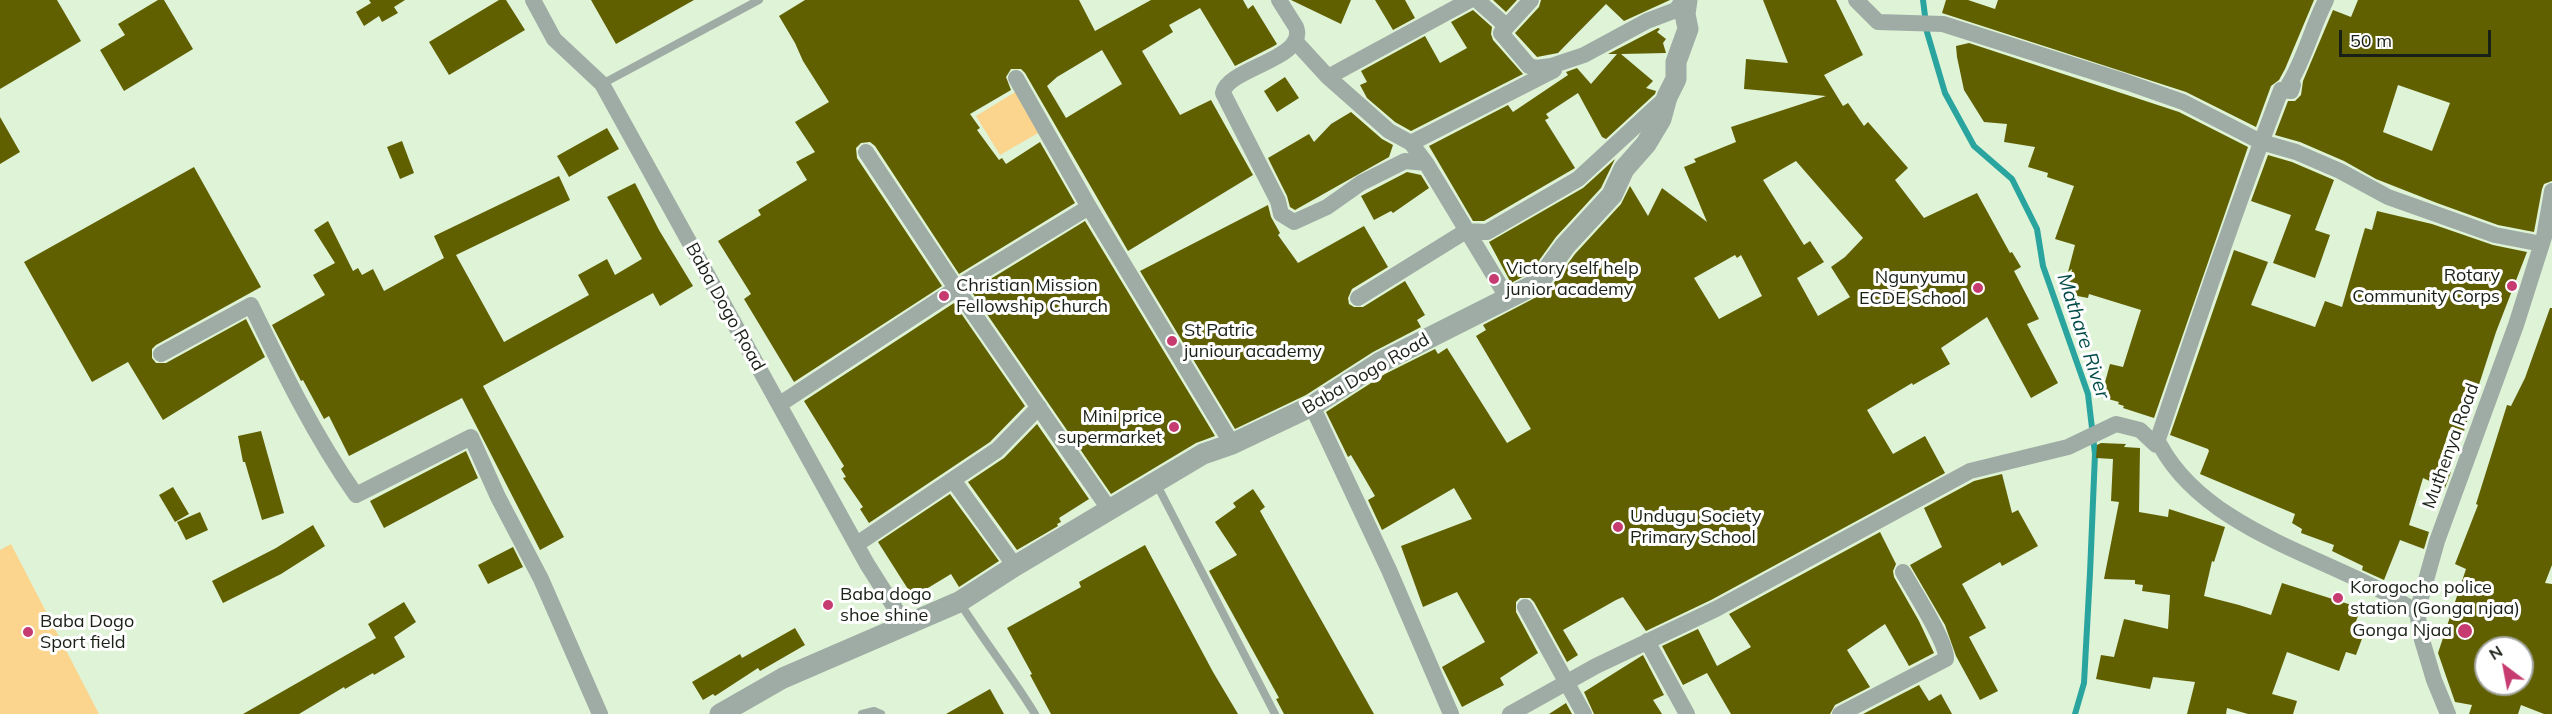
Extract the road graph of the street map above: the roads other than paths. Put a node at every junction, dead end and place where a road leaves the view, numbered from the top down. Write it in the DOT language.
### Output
graph roads {
  1 [pos="533,0"];
  2 [pos="759,0"];
  3 [pos="1279,0"];
  4 [pos="1470,0"];
  5 [pos="1478,0"];
  6 [pos="1531,0"];
  7 [pos="1683,0"];
  8 [pos="1687,0"];
  9 [pos="1856,0"];
  10 [pos="2326,0"];
  11 [pos="1501,33"];
  12 [pos="1295,41"];
  13 [pos="1584,55"];
  14 [pos="1328,77"];
  15 [pos="1016,78"];
  16 [pos="602,84"];
  17 [pos="1667,97"];
  18 [pos="2261,142"];
  19 [pos="1411,143"];
  20 [pos="866,152"];
  21 [pos="1426,163"];
  22 [pos="2552,191"];
  23 [pos="1089,207"];
  24 [pos="1466,231"];
  25 [pos="2546,242"];
  26 [pos="956,288"];
  27 [pos="1507,297"];
  28 [pos="1358,298"];
  29 [pos="161,354"];
  30 [pos="780,404"];
  31 [pos="1312,406"];
  32 [pos="1039,407"];
  33 [pos="1232,444"];
  34 [pos="2156,445"];
  35 [pos="952,480"];
  36 [pos="1156,483"];
  37 [pos="1109,509"];
  38 [pos="857,544"];
  39 [pos="1014,566"];
  40 [pos="1903,572"];
  41 [pos="959,602"];
  42 [pos="1525,607"];
  43 [pos="2417,612"];
  44 [pos="905,624"];
  45 [pos="1647,641"];
  46 [pos="1566,682"];
  47 [pos="600,714"];
  48 [pos="720,714"];
  49 [pos="862,714"];
  50 [pos="881,714"];
  51 [pos="1035,714"];
  52 [pos="1275,714"];
  53 [pos="1451,714"];
  54 [pos="1510,714"];
  55 [pos="1584,714"];
  56 [pos="1687,714"];
  57 [pos="1840,714"];
  58 [pos="2448,714"];
  1 -- 16 [label="street, Baba Dogo Road"];
  2 -- 16 [label="lane"];
  3 -- 12 [label="street"];
  4 -- 14 [label="street"];
  5 -- 11 [label="street"];
  6 -- 11 [label="street"];
  7 -- 13 [label="street"];
  8 -- 17 [label="street, Baba Dogo Road"];
  9 -- 18 [label="street"];
  10 -- 18 [label="street"];
  11 -- 13 [label="street"];
  12 -- 14 [label="street"];
  12 -- 21 [label="street"];
  13 -- 19 [label="street"];
  14 -- 19 [label="street"];
  15 -- 23 [label="street"];
  16 -- 30 [label="street, Baba Dogo Road"];
  17 -- 24 [label="street"];
  17 -- 27 [label="street, Baba Dogo Road"];
  18 -- 25 [label="street"];
  18 -- 34 [label="street"];
  19 -- 21 [label="street"];
  20 -- 26 [label="street"];
  21 -- 24 [label="street"];
  22 -- 25 [label="street, Muthenya Road"];
  23 -- 26 [label="street"];
  23 -- 33 [label="street"];
  24 -- 27 [label="street"];
  24 -- 28 [label="street"];
  25 -- 43 [label="street, Muthenya Road"];
  26 -- 30 [label="street"];
  26 -- 32 [label="street"];
  27 -- 31 [label="street, Baba Dogo Road"];
  29 -- 47 [label="street"];
  30 -- 38 [label="street, Baba Dogo Road"];
  31 -- 33 [label="street, Baba Dogo Road"];
  31 -- 53 [label="street"];
  32 -- 35 [label="street"];
  32 -- 37 [label="street"];
  33 -- 36 [label="street, Baba Dogo Road"];
  34 -- 43 [label="street"];
  34 -- 45 [label="street"];
  35 -- 38 [label="street"];
  35 -- 39 [label="street"];
  36 -- 37 [label="street, Baba Dogo Road"];
  36 -- 52 [label="lane"];
  37 -- 39 [label="street, Baba Dogo Road"];
  38 -- 44 [label="street, Baba Dogo Road"];
  39 -- 41 [label="street, Baba Dogo Road"];
  40 -- 57 [label="street"];
  41 -- 44 [label="street, Baba Dogo Road"];
  41 -- 51 [label="lane"];
  42 -- 46 [label="street"];
  43 -- 58 [label="street, Muthenya Road"];
  44 -- 48 [label="street, Baba Dogo Road"];
  45 -- 46 [label="street"];
  45 -- 56 [label="street"];
  46 -- 54 [label="street"];
  46 -- 55 [label="street"];
  49 -- 50 [label="lane"];
}
